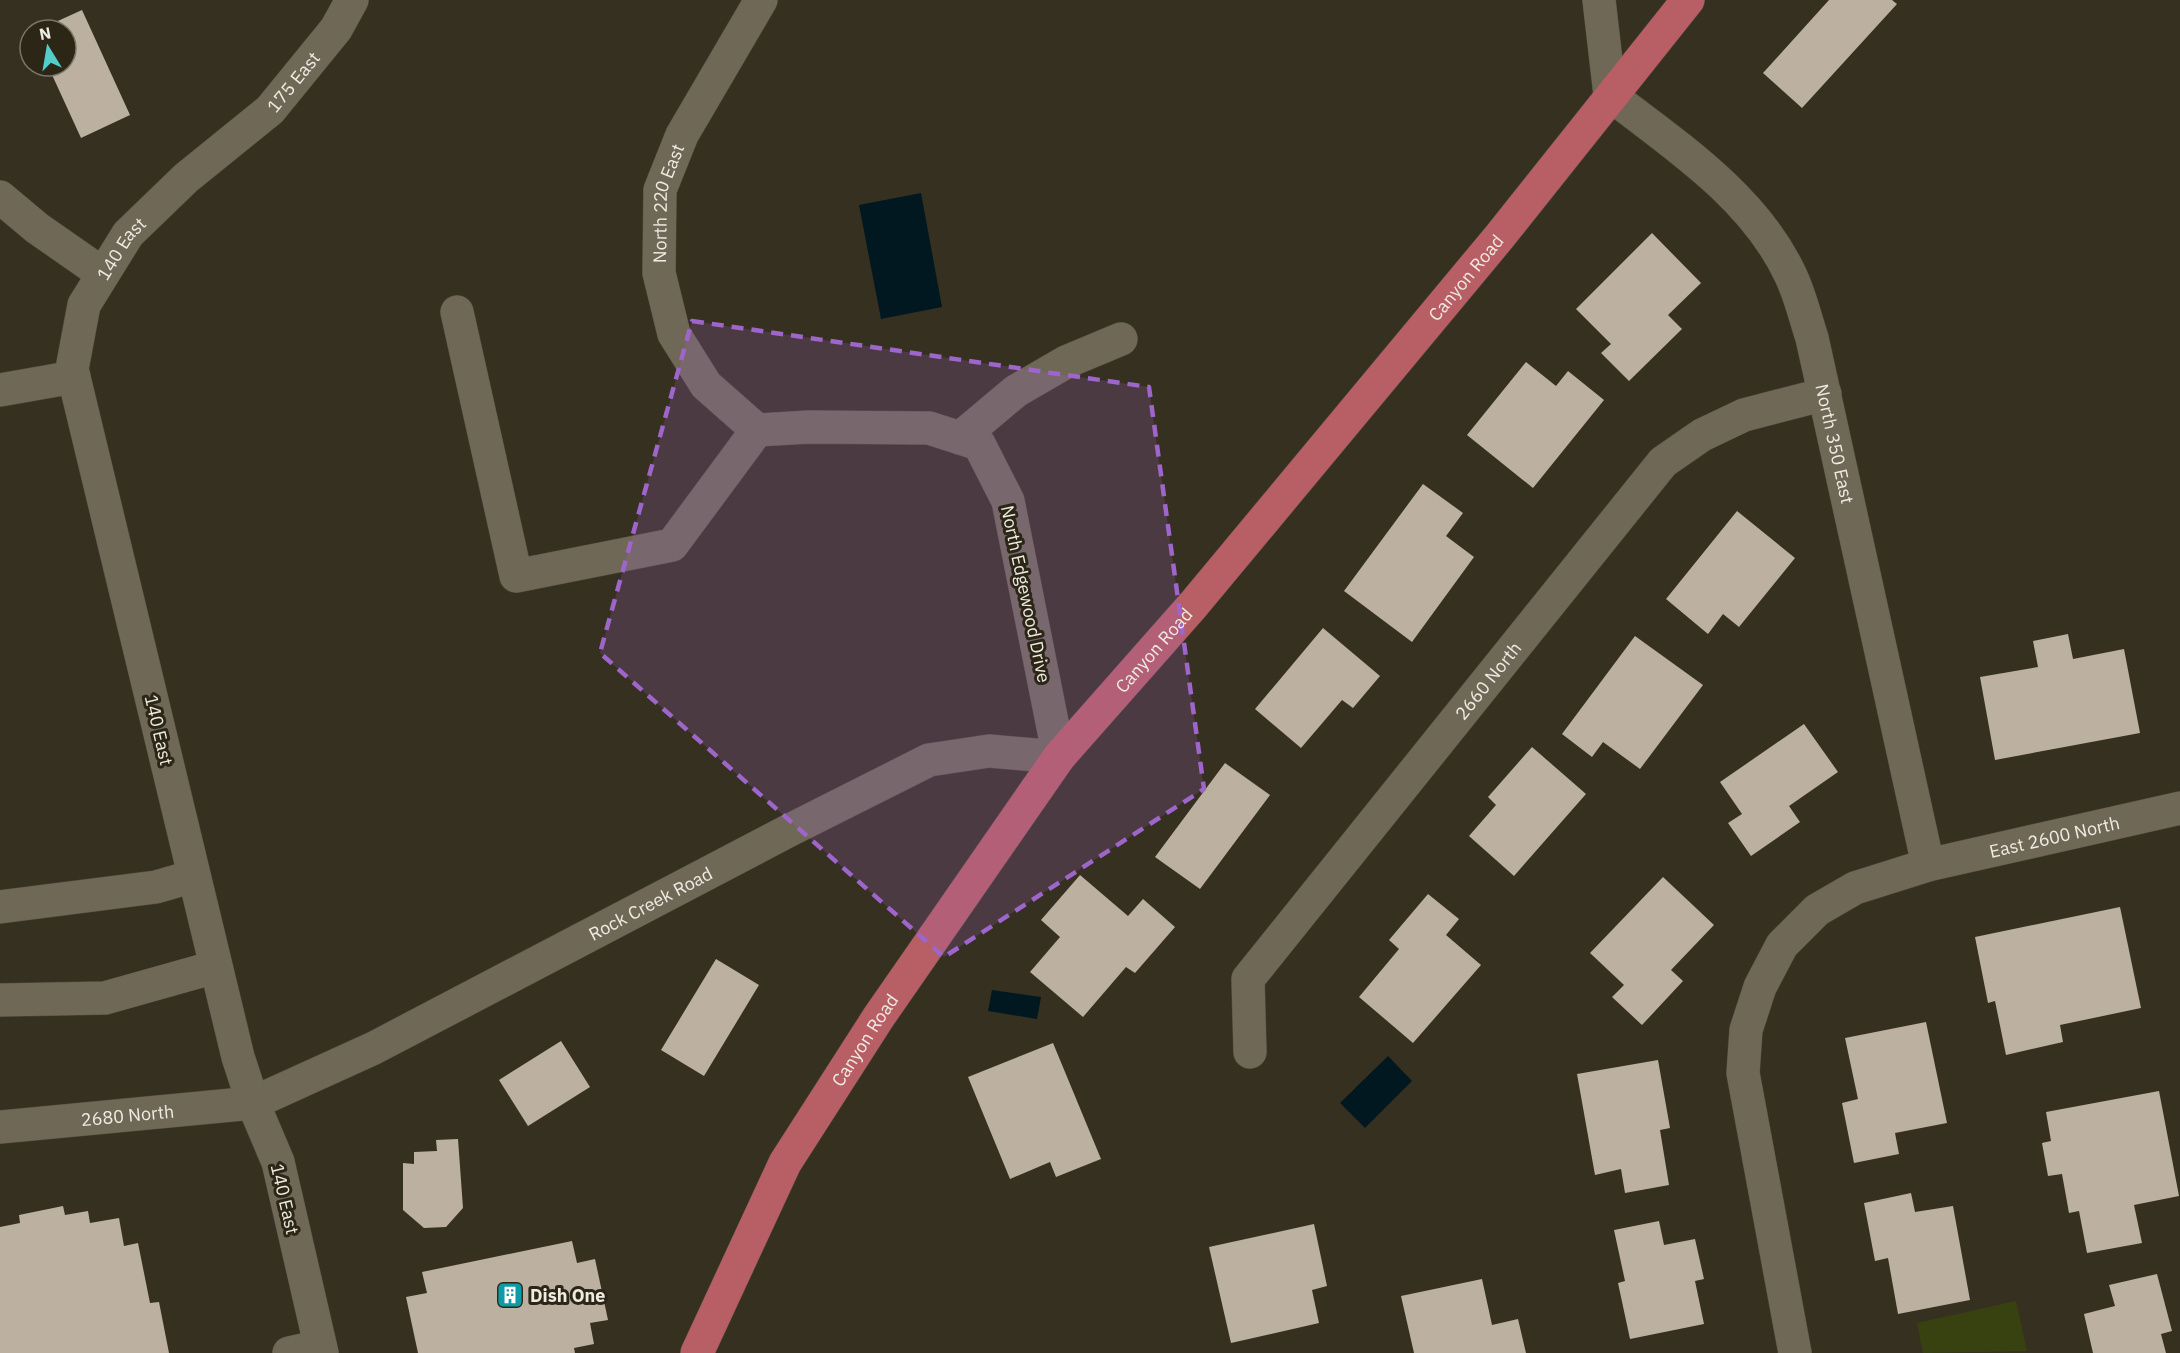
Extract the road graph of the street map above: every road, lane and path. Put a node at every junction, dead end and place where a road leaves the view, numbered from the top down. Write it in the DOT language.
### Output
graph roads {
  1 [pos="352,0"];
  2 [pos="761,0"];
  3 [pos="1599,0"];
  4 [pos="1688,0"];
  5 [pos="1610,95"];
  6 [pos="220,150"];
  7 [pos="0,197"];
  8 [pos="103,274"];
  9 [pos="458,312"];
  10 [pos="1121,339"];
  11 [pos="74,377"];
  12 [pos="0,390"];
  13 [pos="1825,394"];
  14 [pos="757,430"];
  15 [pos="960,438"];
  16 [pos="1059,757"];
  17 [pos="2178,815"];
  18 [pos="1928,865"];
  19 [pos="194,876"];
  20 [pos="0,907"];
  21 [pos="215,967"];
  22 [pos="0,1000"];
  23 [pos="1250,1052"];
  24 [pos="253,1103"];
  25 [pos="0,1127"];
  26 [pos="321,1350"];
  27 [pos="289,1353"];
  28 [pos="697,1353"];
  29 [pos="1795,1353"];
  1 -- 6 [label="street, 175 East"];
  2 -- 14 [label="street, North 220 East"];
  3 -- 5 [label="street"];
  4 -- 5 [label="main road, Canyon Road"];
  5 -- 13 [label="street, North 350 East"];
  5 -- 16 [label="main road, Canyon Road"];
  6 -- 8 [label="street, 140 East"];
  7 -- 8 [label="street"];
  8 -- 11 [label="street, 140 East"];
  9 -- 14 [label="street"];
  10 -- 15 [label="street"];
  11 -- 12 [label="street"];
  11 -- 19 [label="street, 140 East"];
  13 -- 18 [label="street, North 350 East"];
  13 -- 23 [label="street, 2660 North"];
  14 -- 15 [label="street, North Edgewood Drive"];
  15 -- 16 [label="street, North Edgewood Drive"];
  16 -- 24 [label="street, Rock Creek Road"];
  16 -- 28 [label="main road, Canyon Road"];
  17 -- 18 [label="street, East 2600 North"];
  18 -- 29 [label="street, East 2600 North"];
  19 -- 20 [label="street"];
  19 -- 21 [label="street, 140 East"];
  21 -- 22 [label="street"];
  21 -- 24 [label="street, 140 East"];
  24 -- 25 [label="street, 2680 North"];
  24 -- 26 [label="street, 140 East"];
  26 -- 27 [label="street"];
}
